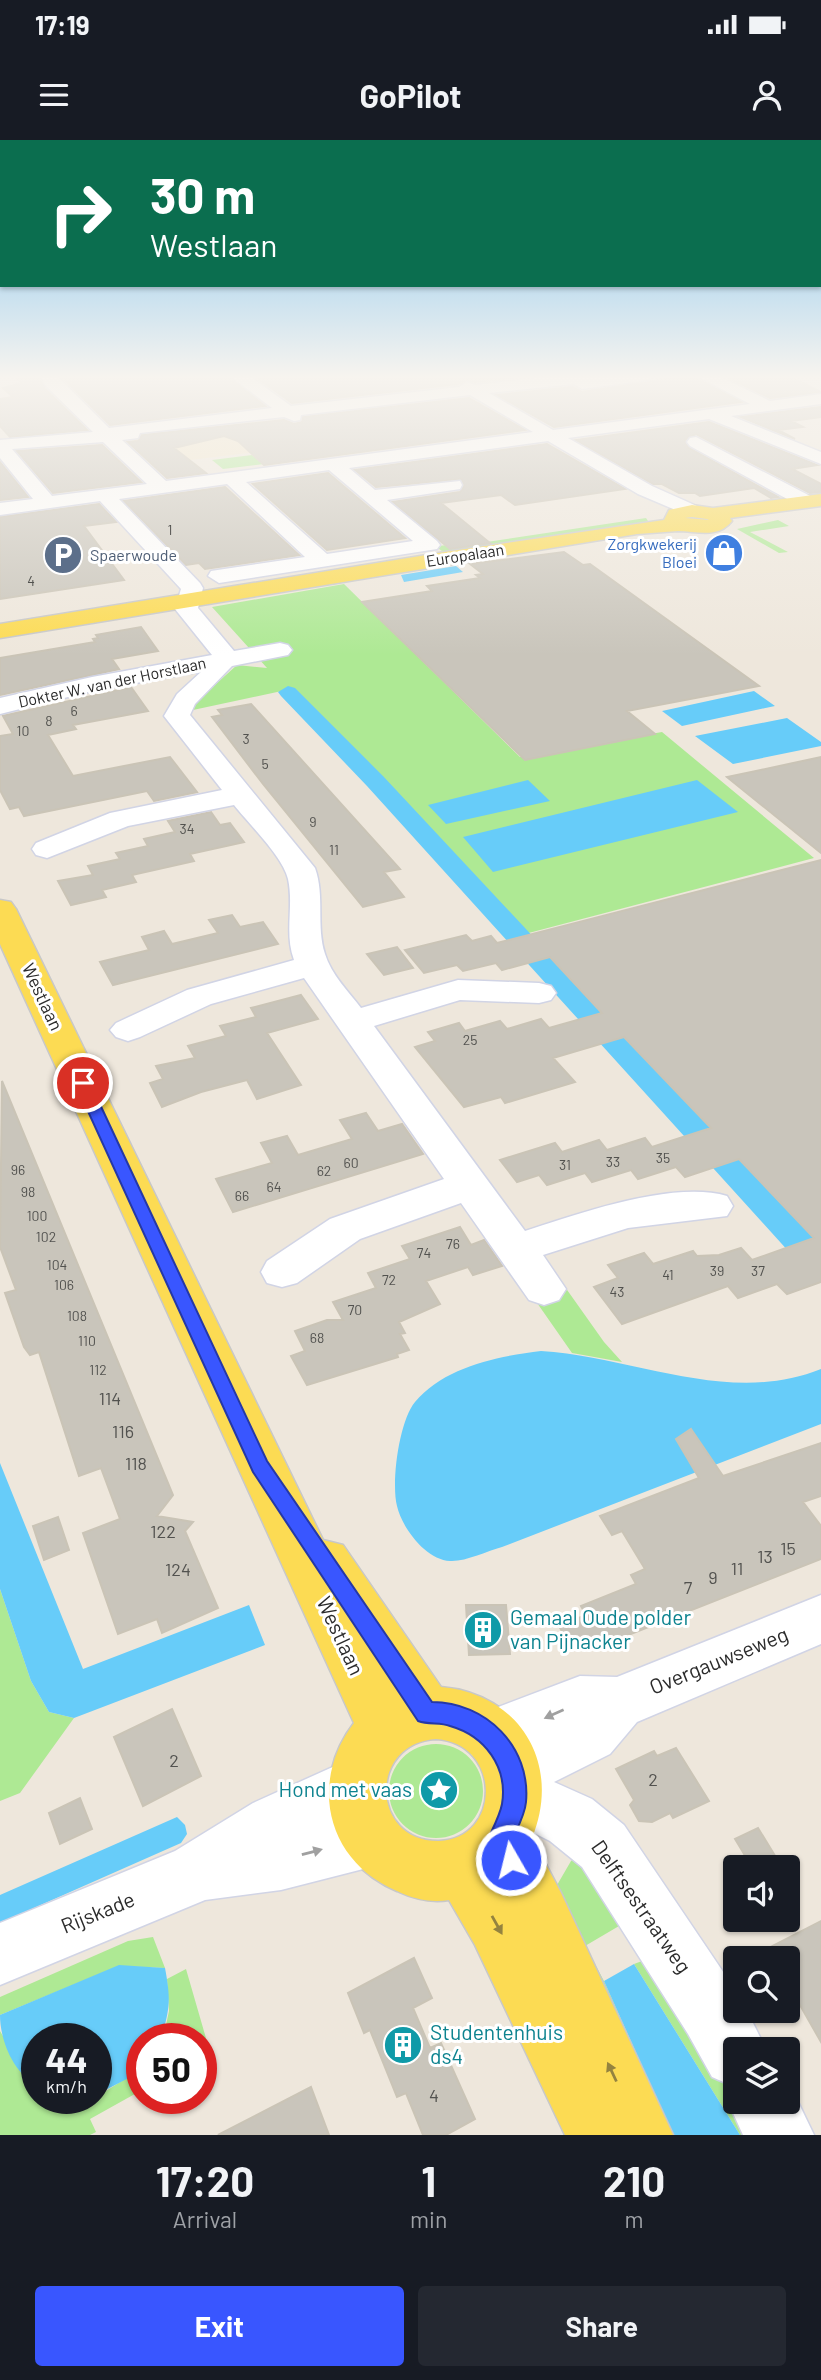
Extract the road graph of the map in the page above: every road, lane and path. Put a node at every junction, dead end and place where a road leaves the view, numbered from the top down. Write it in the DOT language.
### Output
graph roads {
  1 [pos="19,468"];
  2 [pos="141,468"];
  3 [pos="318,468"];
  4 [pos="336,468"];
  5 [pos="603,468"];
  6 [pos="748,468"];
  7 [pos="232,479"];
  8 [pos="453,485"];
  9 [pos="162,488"];
  10 [pos="105,495"];
  11 [pos="814,501"];
  12 [pos="47,503"];
  13 [pos="378,503"];
  14 [pos="442,507"];
  15 [pos="0,509"];
  16 [pos="679,514"];
  17 [pos="321,560"];
  18 [pos="219,576"];
  19 [pos="189,598"];
  20 [pos="2,631"];
  21 [pos="280,650"];
  22 [pos="225,659"];
  23 [pos="0,706"];
  24 [pos="242,795"];
  25 [pos="47,849"];
  26 [pos="0,909"];
  27 [pos="312,965"];
  28 [pos="538,993"];
  29 [pos="354,1021"];
  30 [pos="128,1030"];
  31 [pos="469,1185"];
  32 [pos="713,1206"];
  33 [pos="515,1249"];
  34 [pos="282,1272"];
  35 [pos="544,1289"];
  36 [pos="821,1619"];
  37 [pos="406,1722"];
  38 [pos="497,1801"];
  39 [pos="364,1811"];
  40 [pos="0,1954"];
  41 [pos="726,2037"];
  42 [pos="769,2114"];
  43 [pos="601,2135"];
  44 [pos="639,2135"];
  45 [pos="780,2135"];
  1 -- 12 [label="street"];
  2 -- 9 [label="street"];
  3 -- 7 [label="street"];
  4 -- 13 [label="street"];
  5 -- 16 [label="street"];
  6 -- 11 [label="street"];
  7 -- 9 [label="street"];
  7 -- 17 [label="street"];
  8 -- 13 [label="street"];
  9 -- 10 [label="street"];
  10 -- 12 [label="street"];
  10 -- 19 [label="street"];
  11 -- 16 [label="main road, Europalaan"];
  12 -- 15 [label="street"];
  13 -- 14 [label="street"];
  13 -- 17 [label="street"];
  16 -- 19 [label="main road, Europalaan"];
  17 -- 18 [label="street"];
  19 -- 20 [label="main road, Europalaan"];
  19 -- 22 [label="street, Dokter W. van der Horstlaan"];
  21 -- 22 [label="street, Dokter W. van der Horstlaan"];
  22 -- 23 [label="street, Dokter W. van der Horstlaan"];
  22 -- 24 [label="street, Dokter W. van der Horstlaan"];
  24 -- 25 [label="street"];
  24 -- 27 [label="street, Dokter W. van der Horstlaan"];
  26 -- 37 [label="main road, Westlaan"];
  27 -- 29 [label="street, Dokter W. van der Horstlaan"];
  27 -- 30 [label="street"];
  28 -- 29 [label="street"];
  29 -- 31 [label="street, Dokter W. van der Horstlaan"];
  31 -- 33 [label="street, Dokter W. van der Horstlaan"];
  31 -- 34 [label="street"];
  32 -- 33 [label="street"];
  33 -- 35 [label="street, Dokter W. van der Horstlaan"];
  36 -- 38 [label="street, Overgauwseweg"];
  37 -- 38 [label="main road"];
  37 -- 39 [label="main road"];
  38 -- 39 [label="main road"];
  38 -- 41 [label="street, Delftsestraatweg"];
  38 -- 43 [label="main road, one-way"];
  44 -- 38 [label="main road, one-way"];
  39 -- 40 [label="street, Rijskade"];
  42 -- 45 [label="street"];
}
